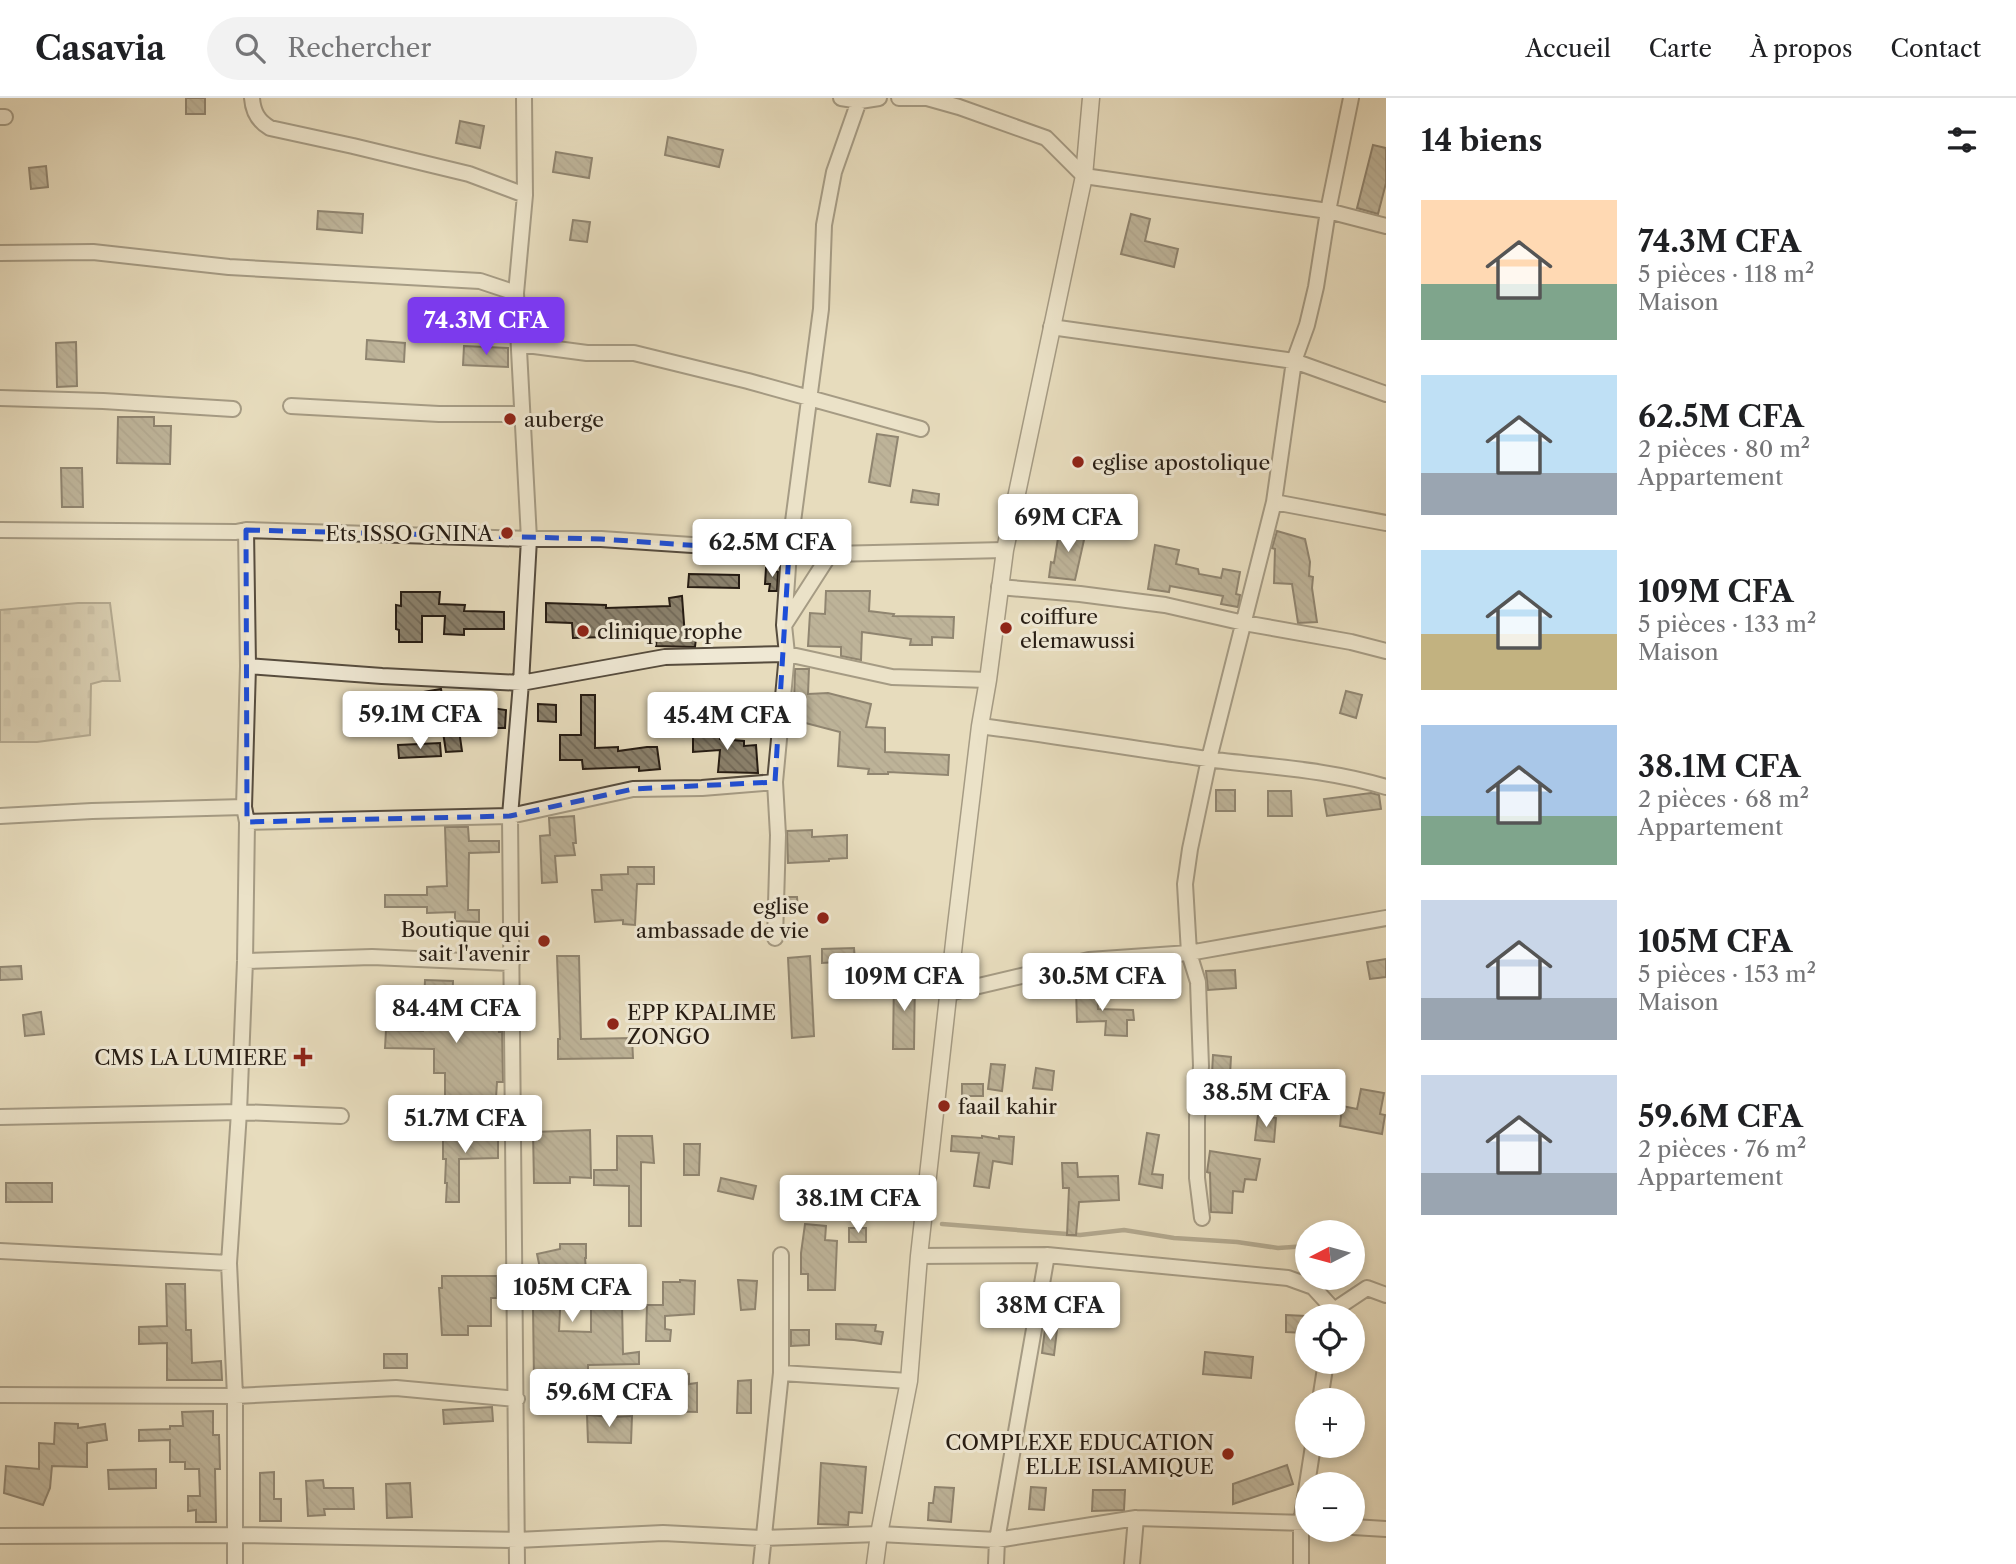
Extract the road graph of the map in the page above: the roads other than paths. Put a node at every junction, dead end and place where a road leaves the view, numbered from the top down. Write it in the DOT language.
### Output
graph roads {
  1 [pos="252,98"];
  2 [pos="524,98"];
  3 [pos="841,98"];
  4 [pos="879,98"];
  5 [pos="899,98"];
  6 [pos="1091,98"];
  7 [pos="1351,98"];
  8 [pos="860,99"];
  9 [pos="1084,176"];
  10 [pos="525,195"];
  11 [pos="1328,211"];
  12 [pos="1386,226"];
  13 [pos="0,253"];
  14 [pos="516,293"];
  15 [pos="1051,327"];
  16 [pos="519,344"];
  17 [pos="1294,361"];
  18 [pos="1386,394"];
  19 [pos="809,397"];
  20 [pos="0,398"];
  21 [pos="291,406"];
  22 [pos="233,409"];
  23 [pos="521,414"];
  24 [pos="921,429"];
  25 [pos="1274,502"];
  26 [pos="1386,523"];
  27 [pos="0,530"];
  28 [pos="246,530"];
  29 [pos="529,539"];
  30 [pos="1004,550"];
  31 [pos="789,552"];
  32 [pos="830,554"];
  33 [pos="999,587"];
  34 [pos="1244,623"];
  35 [pos="784,625"];
  36 [pos="1386,651"];
  37 [pos="787,654"];
  38 [pos="248,666"];
  39 [pos="988,680"];
  40 [pos="521,683"];
  41 [pos="980,726"];
  42 [pos="1209,759"];
  43 [pos="775,782"];
  44 [pos="1386,787"];
  45 [pos="244,807"];
  46 [pos="0,816"];
  47 [pos="510,816"];
  48 [pos="247,822"];
  49 [pos="1386,918"];
  50 [pos="775,939"];
  51 [pos="1189,953"];
  52 [pos="245,961"];
  53 [pos="512,963"];
  54 [pos="949,993"];
  55 [pos="239,1112"];
  56 [pos="341,1116"];
  57 [pos="0,1117"];
  58 [pos="1202,1218"];
  59 [pos="0,1251"];
  60 [pos="781,1255"];
  61 [pos="1046,1255"];
  62 [pos="919,1256"];
  63 [pos="229,1263"];
  64 [pos="1386,1295"];
  65 [pos="1326,1304"];
  66 [pos="1345,1304"];
  67 [pos="781,1373"];
  68 [pos="909,1381"];
  69 [pos="0,1395"];
  70 [pos="235,1396"];
  71 [pos="517,1399"];
  72 [pos="1136,1518"];
  73 [pos="1295,1523"];
  74 [pos="1365,1528"];
  75 [pos="1386,1529"];
  76 [pos="878,1534"];
  77 [pos="235,1535"];
  78 [pos="0,1536"];
  79 [pos="762,1538"];
  80 [pos="517,1540"];
  81 [pos="997,1540"];
  82 [pos="1303,1542"];
  83 [pos="235,1564"];
  84 [pos="517,1564"];
  85 [pos="761,1564"];
  86 [pos="875,1564"];
  87 [pos="996,1564"];
  88 [pos="1132,1564"];
  89 [pos="1301,1564"];
  1 -- 10 [label="street"];
  2 -- 10 [label="street"];
  3 -- 8 [label="street"];
  4 -- 8 [label="street"];
  5 -- 9 [label="street"];
  6 -- 9 [label="street"];
  7 -- 11 [label="street"];
  8 -- 19 [label="street"];
  9 -- 11 [label="street"];
  9 -- 15 [label="street"];
  10 -- 14 [label="street"];
  11 -- 12 [label="street"];
  11 -- 17 [label="street"];
  13 -- 14 [label="street"];
  14 -- 16 [label="street"];
  15 -- 17 [label="street"];
  15 -- 30 [label="street"];
  16 -- 19 [label="street"];
  16 -- 23 [label="street"];
  17 -- 18 [label="street"];
  17 -- 25 [label="street"];
  19 -- 24 [label="street"];
  19 -- 31 [label="street"];
  20 -- 22 [label="street"];
  21 -- 23 [label="street"];
  23 -- 29 [label="street"];
  25 -- 26 [label="street"];
  25 -- 34 [label="street"];
  27 -- 28 [label="street"];
  28 -- 29 [label="street"];
  28 -- 38 [label="street"];
  29 -- 31 [label="street"];
  29 -- 40 [label="street"];
  30 -- 32 [label="street"];
  30 -- 33 [label="street"];
  31 -- 32 [label="street"];
  31 -- 35 [label="street"];
  32 -- 35 [label="street"];
  33 -- 34 [label="street"];
  33 -- 39 [label="street"];
  34 -- 36 [label="street"];
  34 -- 42 [label="street"];
  35 -- 37 [label="street"];
  37 -- 39 [label="street"];
  37 -- 40 [label="street"];
  37 -- 43 [label="street"];
  38 -- 40 [label="street"];
  38 -- 45 [label="street"];
  39 -- 41 [label="street"];
  40 -- 47 [label="street"];
  41 -- 42 [label="street"];
  41 -- 54 [label="street"];
  42 -- 44 [label="street"];
  42 -- 51 [label="street"];
  43 -- 47 [label="street"];
  43 -- 50 [label="street"];
  45 -- 46 [label="street"];
  45 -- 48 [label="street"];
  47 -- 48 [label="street"];
  47 -- 53 [label="street"];
  48 -- 52 [label="street"];
  49 -- 51 [label="street"];
  51 -- 54 [label="street"];
  51 -- 58 [label="street"];
  52 -- 53 [label="street"];
  52 -- 55 [label="street"];
  53 -- 71 [label="street"];
  54 -- 62 [label="street"];
  55 -- 56 [label="street"];
  55 -- 57 [label="street"];
  55 -- 63 [label="street"];
  59 -- 63 [label="street"];
  60 -- 67 [label="street"];
  61 -- 62 [label="street"];
  61 -- 65 [label="street"];
  61 -- 81 [label="street"];
  62 -- 68 [label="street"];
  63 -- 70 [label="street"];
  64 -- 66 [label="street"];
  67 -- 68 [label="street"];
  67 -- 79 [label="street"];
  68 -- 76 [label="street"];
  69 -- 70 [label="street"];
  70 -- 71 [label="street"];
  70 -- 77 [label="street"];
  71 -- 80 [label="street"];
  72 -- 73 [label="street"];
  72 -- 81 [label="street"];
  72 -- 88 [label="street"];
  74 -- 75 [label="street"];
  76 -- 79 [label="street"];
  76 -- 81 [label="street"];
  76 -- 86 [label="street"];
  77 -- 78 [label="street"];
  77 -- 80 [label="street"];
  77 -- 83 [label="street"];
  79 -- 80 [label="street"];
  79 -- 85 [label="street"];
  80 -- 84 [label="street"];
  81 -- 87 [label="street"];
  82 -- 89 [label="street"];
}
